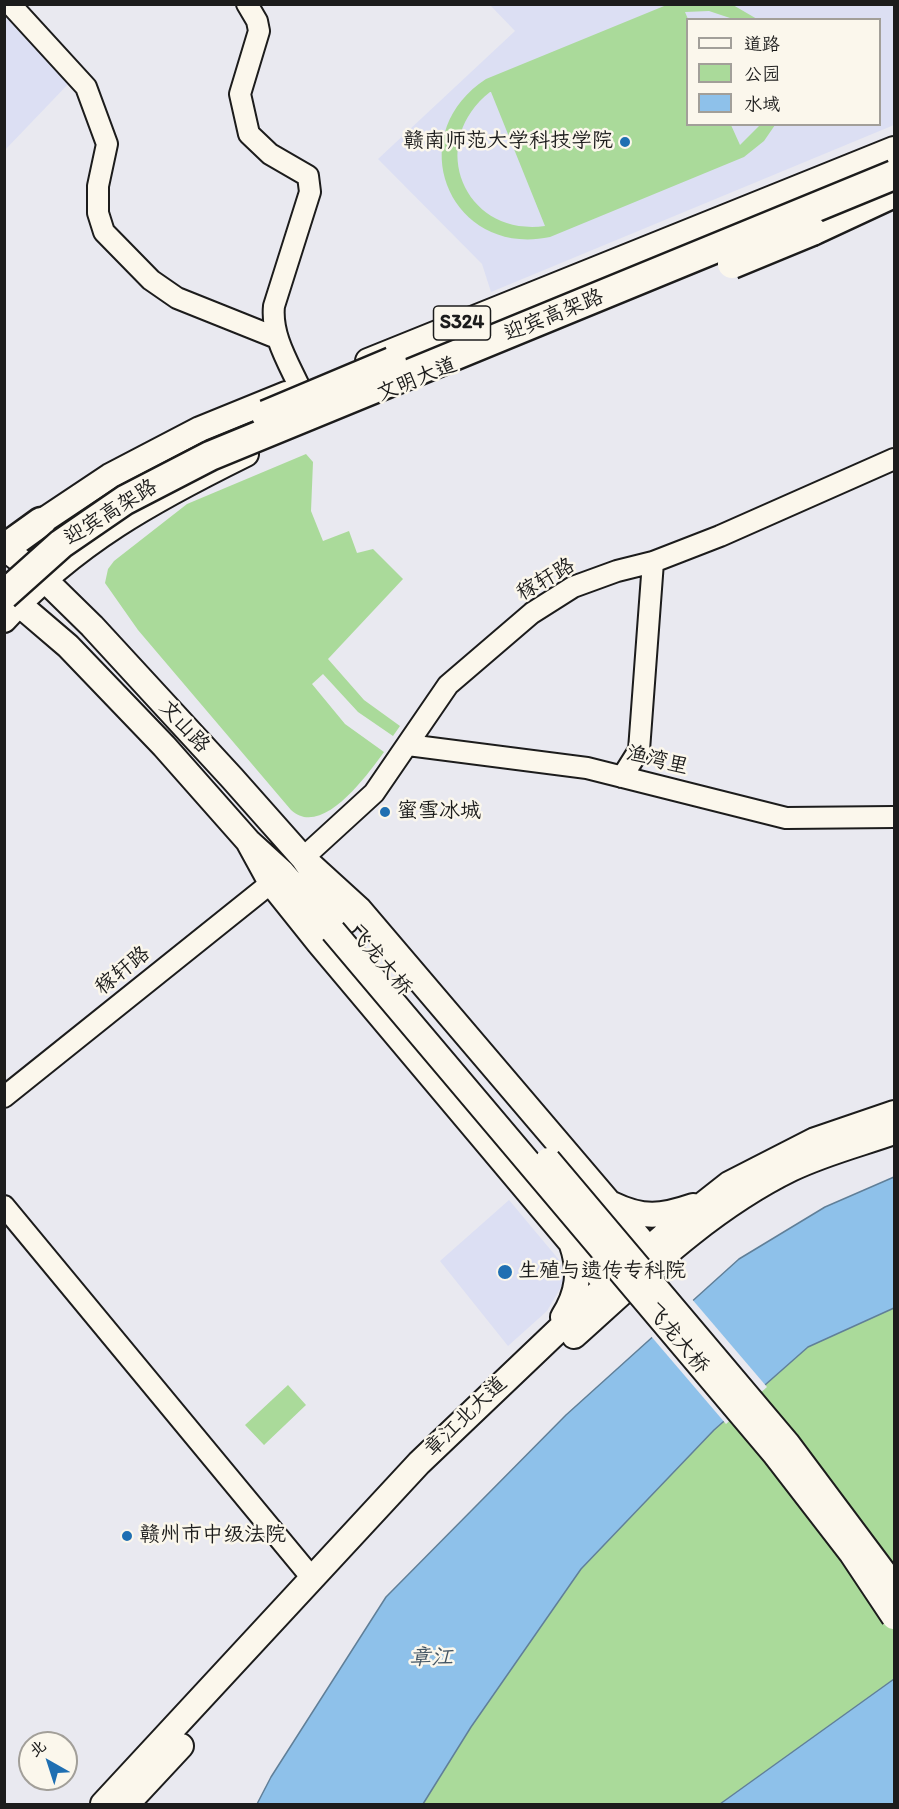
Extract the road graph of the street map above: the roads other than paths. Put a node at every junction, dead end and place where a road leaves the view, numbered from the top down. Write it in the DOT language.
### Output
graph roads {
  1 [pos="10,4"];
  2 [pos="247,4"];
  3 [pos="894,149"];
  4 [pos="894,159"];
  5 [pos="894,175"];
  6 [pos="894,188"];
  7 [pos="894,193"];
  8 [pos="277,338"];
  9 [pos="300,388"];
  10 [pos="210,456"];
  11 [pos="894,459"];
  12 [pos="41,522"];
  13 [pos="5,548"];
  14 [pos="653,562"];
  15 [pos="4,571"];
  16 [pos="44,579"];
  17 [pos="8,603"];
  18 [pos="408,745"];
  19 [pos="622,777"];
  20 [pos="894,817"];
  21 [pos="248,841"];
  22 [pos="303,858"];
  23 [pos="271,883"];
  24 [pos="340,926"];
  25 [pos="4,1097"];
  26 [pos="894,1113"];
  27 [pos="894,1132"];
  28 [pos="609,1203"];
  29 [pos="704,1203"];
  30 [pos="8,1216"];
  31 [pos="571,1243"];
  32 [pos="654,1255"];
  33 [pos="612,1292"];
  34 [pos="552,1335"];
  35 [pos="312,1578"];
  36 [pos="894,1586"];
  37 [pos="894,1617"];
  38 [pos="103,1804"];
  39 [pos="127,1804"];
  1 -- 8 [label="street"];
  2 -- 8 [label="street"];
  3 -- 9 [label="main road, 文明大道 / S324"];
  4 -- 15 [label="highway, 迎宾高架路, bridge"];
  5 -- 10 [label="highway, 迎宾高架路, bridge"];
  6 -- 16 [label="main road, 文明大道 / S324"];
  7 -- 10 [label="highway, bridge"];
  8 -- 9 [label="street"];
  9 -- 12 [label="main road, 文明大道 / S324"];
  10 -- 17 [label="highway, 迎宾高架路, bridge"];
  11 -- 14 [label="street, 稼轩路"];
  12 -- 13 [label="highway, 文明大道 / S324"];
  13 -- 16 [label="main road, 文山路"];
  14 -- 18 [label="street, 稼轩路"];
  14 -- 19 [label="street"];
  16 -- 17 [label="main road, 文明大道 / S324"];
  16 -- 22 [label="main road, 文山路"];
  17 -- 21 [label="main road, 文山路"];
  18 -- 19 [label="street, 渔湾里"];
  18 -- 22 [label="street, 稼轩路"];
  19 -- 20 [label="street, 渔湾里"];
  21 -- 23 [label="main road"];
  21 -- 24 [label="main road, 文山路"];
  22 -- 24 [label="main road, 文山路"];
  22 -- 28 [label="main road"];
  23 -- 25 [label="street, 稼轩路"];
  23 -- 31 [label="main road"];
  24 -- 36 [label="main road, 飞龙大桥, bridge"];
  24 -- 37 [label="main road, 飞龙大桥, bridge"];
  26 -- 29 [label="main road, 章江北大道"];
  27 -- 32 [label="main road, 章江北大道"];
  28 -- 29 [label="main road"];
  28 -- 32 [label="main road"];
  29 -- 32 [label="main road, 章江北大道"];
  30 -- 35 [label="street"];
  31 -- 33 [label="main road"];
  31 -- 34 [label="main road"];
  32 -- 33 [label="main road, 章江北大道"];
  33 -- 34 [label="main road, 章江北大道"];
  33 -- 39 [label="main road, 章江北大道"];
  34 -- 35 [label="main road, 章江北大道"];
  35 -- 38 [label="main road, 章江北大道"];
}
